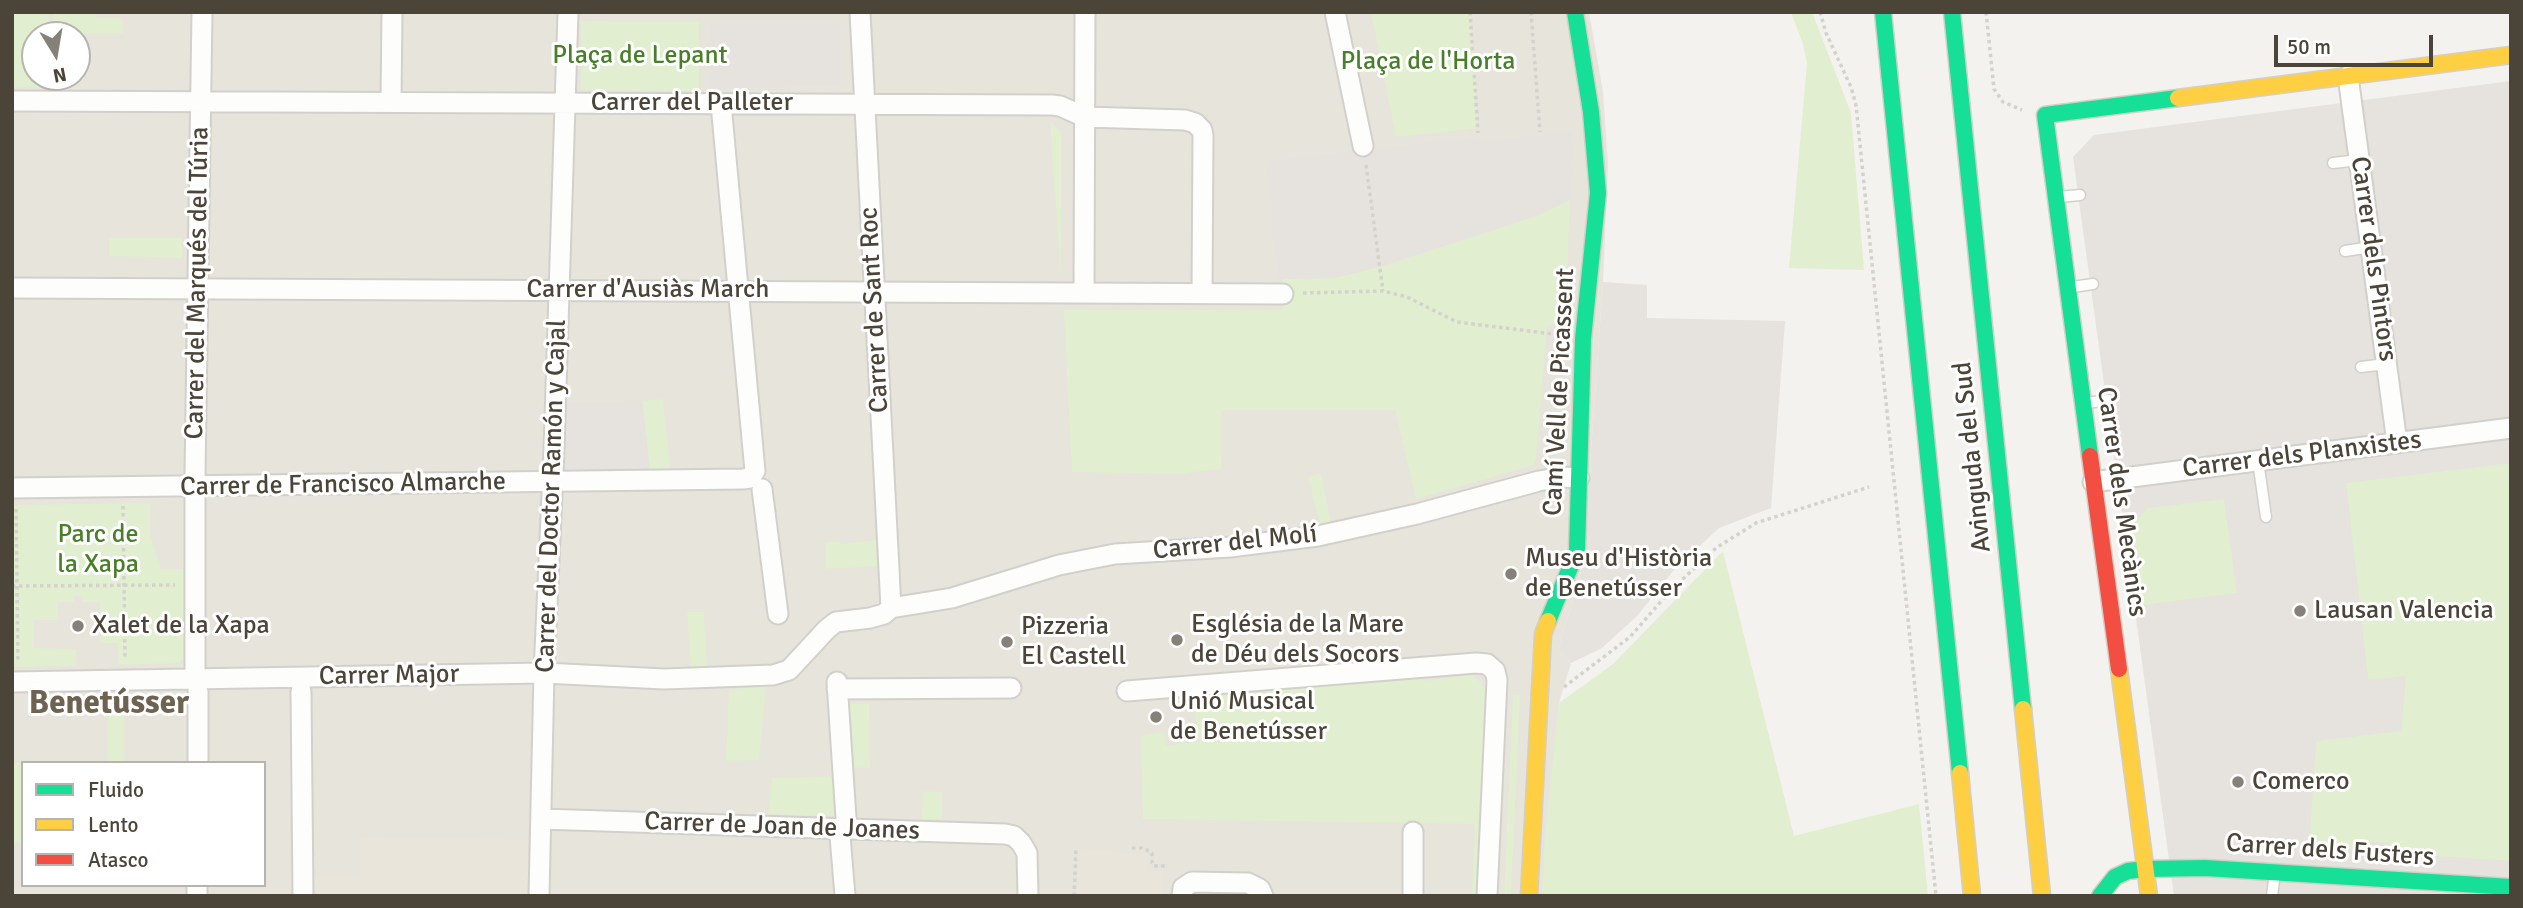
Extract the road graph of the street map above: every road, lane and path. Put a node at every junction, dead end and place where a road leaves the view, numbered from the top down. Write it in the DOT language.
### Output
graph roads {
  1 [pos="202,12"];
  2 [pos="392,12"];
  3 [pos="568,12"];
  4 [pos="860,12"];
  5 [pos="1085,12"];
  6 [pos="1335,12"];
  7 [pos="1471,12"];
  8 [pos="1531,12"];
  9 [pos="1575,12"];
  10 [pos="1820,12"];
  11 [pos="1882,12"];
  12 [pos="1952,12"];
  13 [pos="1986,12"];
  14 [pos="2511,55"];
  15 [pos="2348,76"];
  16 [pos="12,100"];
  17 [pos="201,101"];
  18 [pos="391,102"];
  19 [pos="567,103"];
  20 [pos="863,103"];
  21 [pos="721,104"];
  22 [pos="2045,115"];
  23 [pos="1085,117"];
  24 [pos="1540,132"];
  25 [pos="1478,133"];
  26 [pos="1363,146"];
  27 [pos="2360,160"];
  28 [pos="2333,163"];
  29 [pos="2080,195"];
  30 [pos="2055,198"];
  31 [pos="2371,247"];
  32 [pos="2345,251"];
  33 [pos="2093,284"];
  34 [pos="12,288"];
  35 [pos="197,288"];
  36 [pos="2067,288"];
  37 [pos="560,289"];
  38 [pos="739,290"];
  39 [pos="874,291"];
  40 [pos="1383,291"];
  41 [pos="1084,292"];
  42 [pos="1202,293"];
  43 [pos="1283,294"];
  44 [pos="1583,339"];
  45 [pos="2386,364"];
  46 [pos="2361,367"];
  47 [pos="2108,400"];
  48 [pos="2083,404"];
  49 [pos="2511,428"];
  50 [pos="2397,443"];
  51 [pos="2258,461"];
  52 [pos="1579,478"];
  53 [pos="759,480"];
  54 [pos="553,481"];
  55 [pos="2094,482"];
  56 [pos="195,487"];
  57 [pos="1869,487"];
  58 [pos="14,495"];
  59 [pos="123,501"];
  60 [pos="2266,517"];
  61 [pos="124,585"];
  62 [pos="195,585"];
  63 [pos="14,586"];
  64 [pos="891,608"];
  65 [pos="778,614"];
  66 [pos="125,665"];
  67 [pos="544,673"];
  68 [pos="766,676"];
  69 [pos="15,682"];
  70 [pos="197,685"];
  71 [pos="1011,688"];
  72 [pos="300,691"];
  73 [pos="1127,691"];
  74 [pos="1539,703"];
  75 [pos="198,761"];
  76 [pos="541,819"];
  77 [pos="1413,832"];
  78 [pos="1132,848"];
  79 [pos="1076,849"];
  80 [pos="1167,866"];
  81 [pos="2145,869"];
  82 [pos="2275,873"];
  83 [pos="2511,887"];
  84 [pos="1187,889"];
  85 [pos="2131,894"];
  86 [pos="303,896"];
  87 [pos="539,896"];
  88 [pos="845,896"];
  89 [pos="1028,896"];
  90 [pos="1074,896"];
  91 [pos="1263,896"];
  92 [pos="1413,896"];
  93 [pos="1488,896"];
  94 [pos="1529,896"];
  95 [pos="1936,896"];
  96 [pos="1972,896"];
  97 [pos="2042,896"];
  98 [pos="2100,896"];
  99 [pos="2272,896"];
  1 -- 17 [label="street, Carrer del Marqués del Túria"];
  2 -- 18 [label="street"];
  3 -- 19 [label="street, Carrer del Doctor Ramón y Cajal"];
  4 -- 20 [label="street, Carrer de Sant Roc"];
  5 -- 23 [label="street"];
  6 -- 26 [label="street"];
  7 -- 25 [label="path"];
  8 -- 24 [label="path"];
  9 -- 44 [label="street, Camí Vell de Picassent"];
  10 -- 95 [label="path"];
  11 -- 96 [label="street, Avinguda del Sud"];
  12 -- 97 [label="street, Avinguda del Sud"];
  13 -- 22 [label="path"];
  14 -- 15 [label="street"];
  15 -- 22 [label="street"];
  15 -- 27 [label="street, Carrer dels Pintors"];
  16 -- 17 [label="street, Carrer del Palleter"];
  17 -- 18 [label="street, Carrer del Palleter"];
  17 -- 35 [label="street, Carrer del Marqués del Túria"];
  18 -- 19 [label="street, Carrer del Palleter"];
  19 -- 21 [label="street, Carrer del Palleter"];
  19 -- 37 [label="street, Carrer del Doctor Ramón y Cajal"];
  20 -- 21 [label="street, Carrer del Palleter"];
  20 -- 23 [label="street, Carrer del Palleter"];
  20 -- 39 [label="street, Carrer de Sant Roc"];
  21 -- 38 [label="street"];
  22 -- 30 [label="street, Carrer dels Mecànics"];
  23 -- 41 [label="street"];
  23 -- 42 [label="street, Carrer del Palleter"];
  26 -- 40 [label="path"];
  27 -- 28 [label="lane"];
  27 -- 31 [label="street, Carrer dels Pintors"];
  29 -- 30 [label="lane"];
  30 -- 36 [label="street, Carrer dels Mecànics"];
  31 -- 32 [label="lane"];
  31 -- 45 [label="street, Carrer dels Pintors"];
  33 -- 36 [label="lane"];
  34 -- 35 [label="street, Carrer d'Ausiàs March"];
  35 -- 37 [label="street, Carrer d'Ausiàs March"];
  35 -- 56 [label="street, Carrer del Marqués del Túria"];
  36 -- 48 [label="street, Carrer dels Mecànics"];
  37 -- 38 [label="street, Carrer d'Ausiàs March"];
  37 -- 54 [label="street, Carrer del Doctor Ramón y Cajal"];
  38 -- 39 [label="street, Carrer d'Ausiàs March"];
  38 -- 53 [label="street"];
  39 -- 41 [label="street, Carrer d'Ausiàs March"];
  39 -- 64 [label="street, Carrer de Sant Roc"];
  40 -- 43 [label="path"];
  40 -- 44 [label="path"];
  41 -- 42 [label="street, Carrer d'Ausiàs March"];
  42 -- 43 [label="street, Carrer d'Ausiàs March"];
  44 -- 52 [label="street, Camí Vell de Picassent"];
  45 -- 46 [label="lane"];
  45 -- 50 [label="street, Carrer dels Pintors"];
  47 -- 48 [label="lane"];
  48 -- 55 [label="street, Carrer dels Mecànics"];
  49 -- 50 [label="street, Carrer dels Planxistes"];
  50 -- 51 [label="street, Carrer dels Planxistes"];
  51 -- 55 [label="street, Carrer dels Planxistes"];
  51 -- 60 [label="lane"];
  52 -- 64 [label="street, Carrer del Molí"];
  52 -- 74 [label="street, Camí Vell de Picassent"];
  53 -- 54 [label="street, Carrer de Francisco Almarche"];
  53 -- 65 [label="street"];
  54 -- 56 [label="street, Carrer de Francisco Almarche"];
  54 -- 67 [label="street, Carrer del Doctor Ramón y Cajal"];
  55 -- 81 [label="street, Carrer dels Mecànics"];
  56 -- 58 [label="street, Carrer de Francisco Almarche"];
  56 -- 62 [label="street, Carrer del Marqués del Túria"];
  57 -- 74 [label="path"];
  58 -- 63 [label="path"];
  59 -- 61 [label="path"];
  61 -- 62 [label="path"];
  61 -- 63 [label="path"];
  61 -- 66 [label="path"];
  62 -- 70 [label="street, Carrer del Marqués del Túria"];
  63 -- 69 [label="path"];
  64 -- 68 [label="street, Carrer del Molí"];
  67 -- 68 [label="street, Carrer Major"];
  67 -- 70 [label="street, Carrer Major"];
  67 -- 76 [label="street, Carrer del Doctor Ramón y Cajal"];
  69 -- 70 [label="street, Carrer Major"];
  70 -- 75 [label="street, Carrer del Marqués del Túria"];
  71 -- 88 [label="street"];
  72 -- 86 [label="street"];
  73 -- 93 [label="street"];
  74 -- 94 [label="street, Camí Vell de Picassent"];
  76 -- 87 [label="street, Carrer del Doctor Ramón y Cajal"];
  76 -- 89 [label="street, Carrer de Joan de Joanes"];
  77 -- 92 [label="street"];
  78 -- 80 [label="path"];
  79 -- 90 [label="path"];
  81 -- 82 [label="street, Carrer dels Fusters"];
  81 -- 85 [label="street, Carrer dels Mecànics"];
  81 -- 98 [label="street, Carrer dels Fusters"];
  82 -- 83 [label="street, Carrer dels Fusters"];
  82 -- 99 [label="lane"];
  84 -- 91 [label="street"];
}
